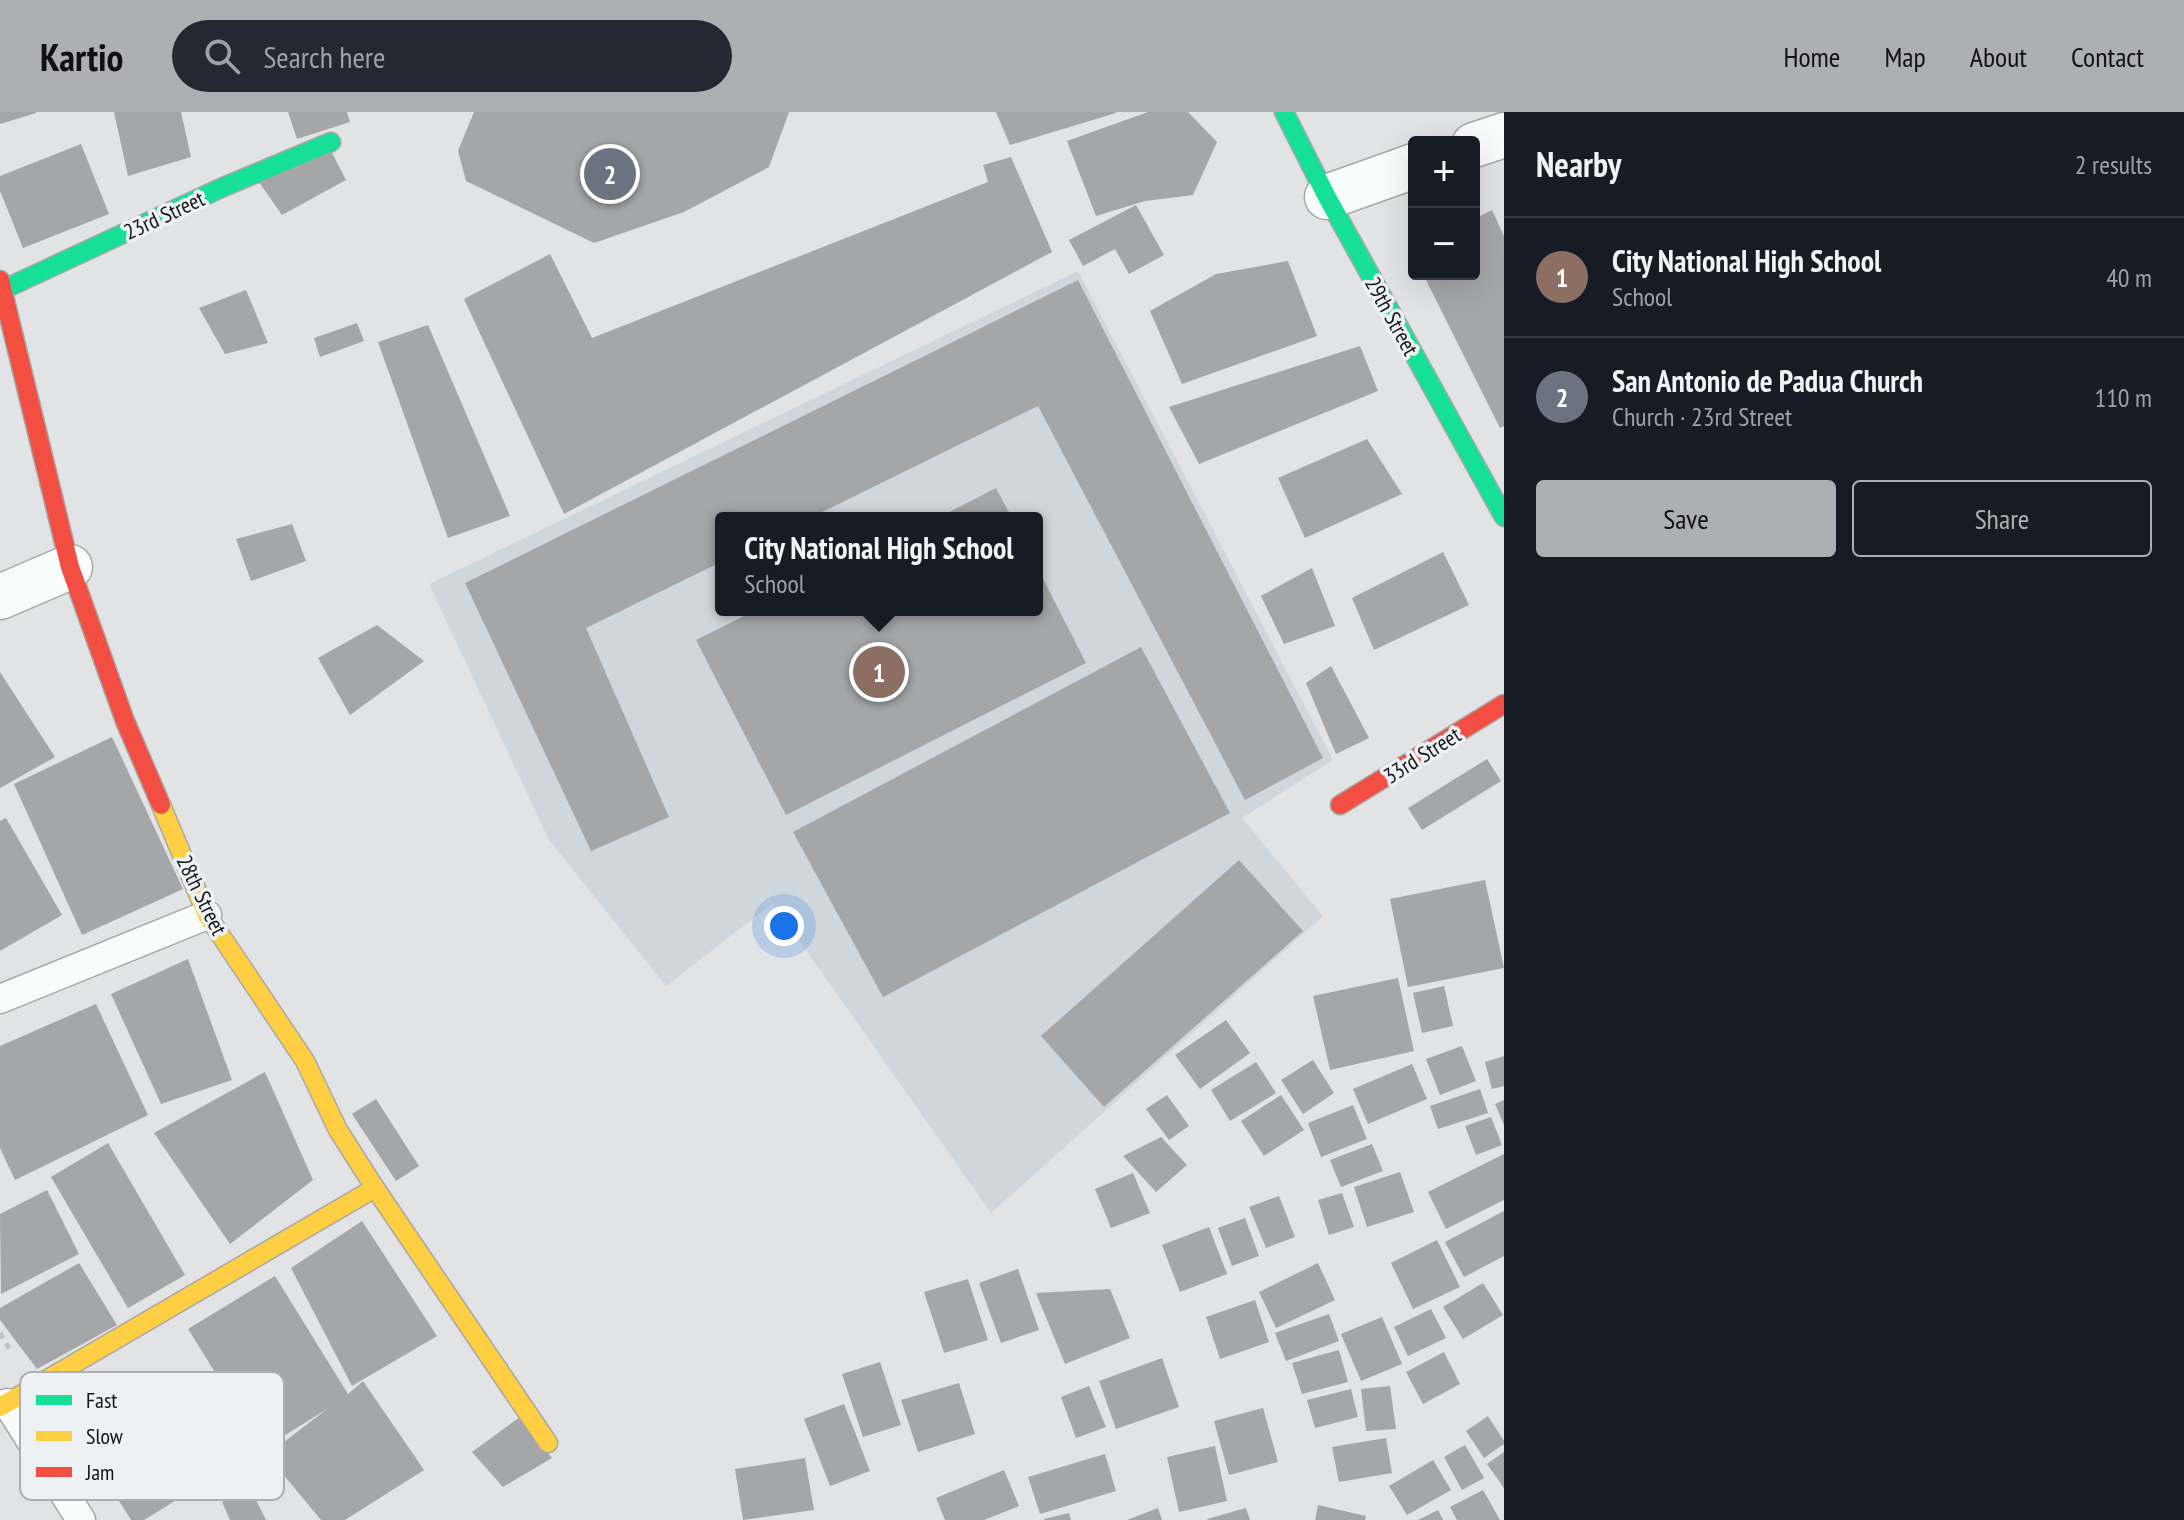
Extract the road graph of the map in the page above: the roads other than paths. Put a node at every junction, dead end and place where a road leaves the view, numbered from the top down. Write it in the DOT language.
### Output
graph roads {
  1 [pos="1284,112"];
  2 [pos="1504,135"];
  3 [pos="331,142"];
  4 [pos="1480,143"];
  5 [pos="1408,168"];
  6 [pos="1327,197"];
  7 [pos="1,287"];
  8 [pos="1504,517"];
  9 [pos="70,567"];
  10 [pos="0,597"];
  11 [pos="1504,704"];
  12 [pos="1340,805"];
  13 [pos="207,915"];
  14 [pos="0,999"];
  15 [pos="375,1188"];
  16 [pos="60,1372"];
  17 [pos="3,1405"];
  18 [pos="20,1430"];
  19 [pos="548,1443"];
  20 [pos="67,1500"];
  21 [pos="81,1520"];
  1 -- 6 [label="street, 29th Street"];
  2 -- 4 [label="street"];
  3 -- 7 [label="street, 23rd Street"];
  5 -- 6 [label="street"];
  6 -- 8 [label="street, 29th Street"];
  7 -- 9 [label="street, 28th Street"];
  9 -- 10 [label="street"];
  9 -- 13 [label="street, 28th Street"];
  11 -- 12 [label="street, 33rd Street"];
  13 -- 14 [label="lane"];
  13 -- 15 [label="street, 28th Street"];
  15 -- 16 [label="street"];
  15 -- 19 [label="street, 28th Street"];
  17 -- 18 [label="lane"];
  20 -- 21 [label="lane"];
}
